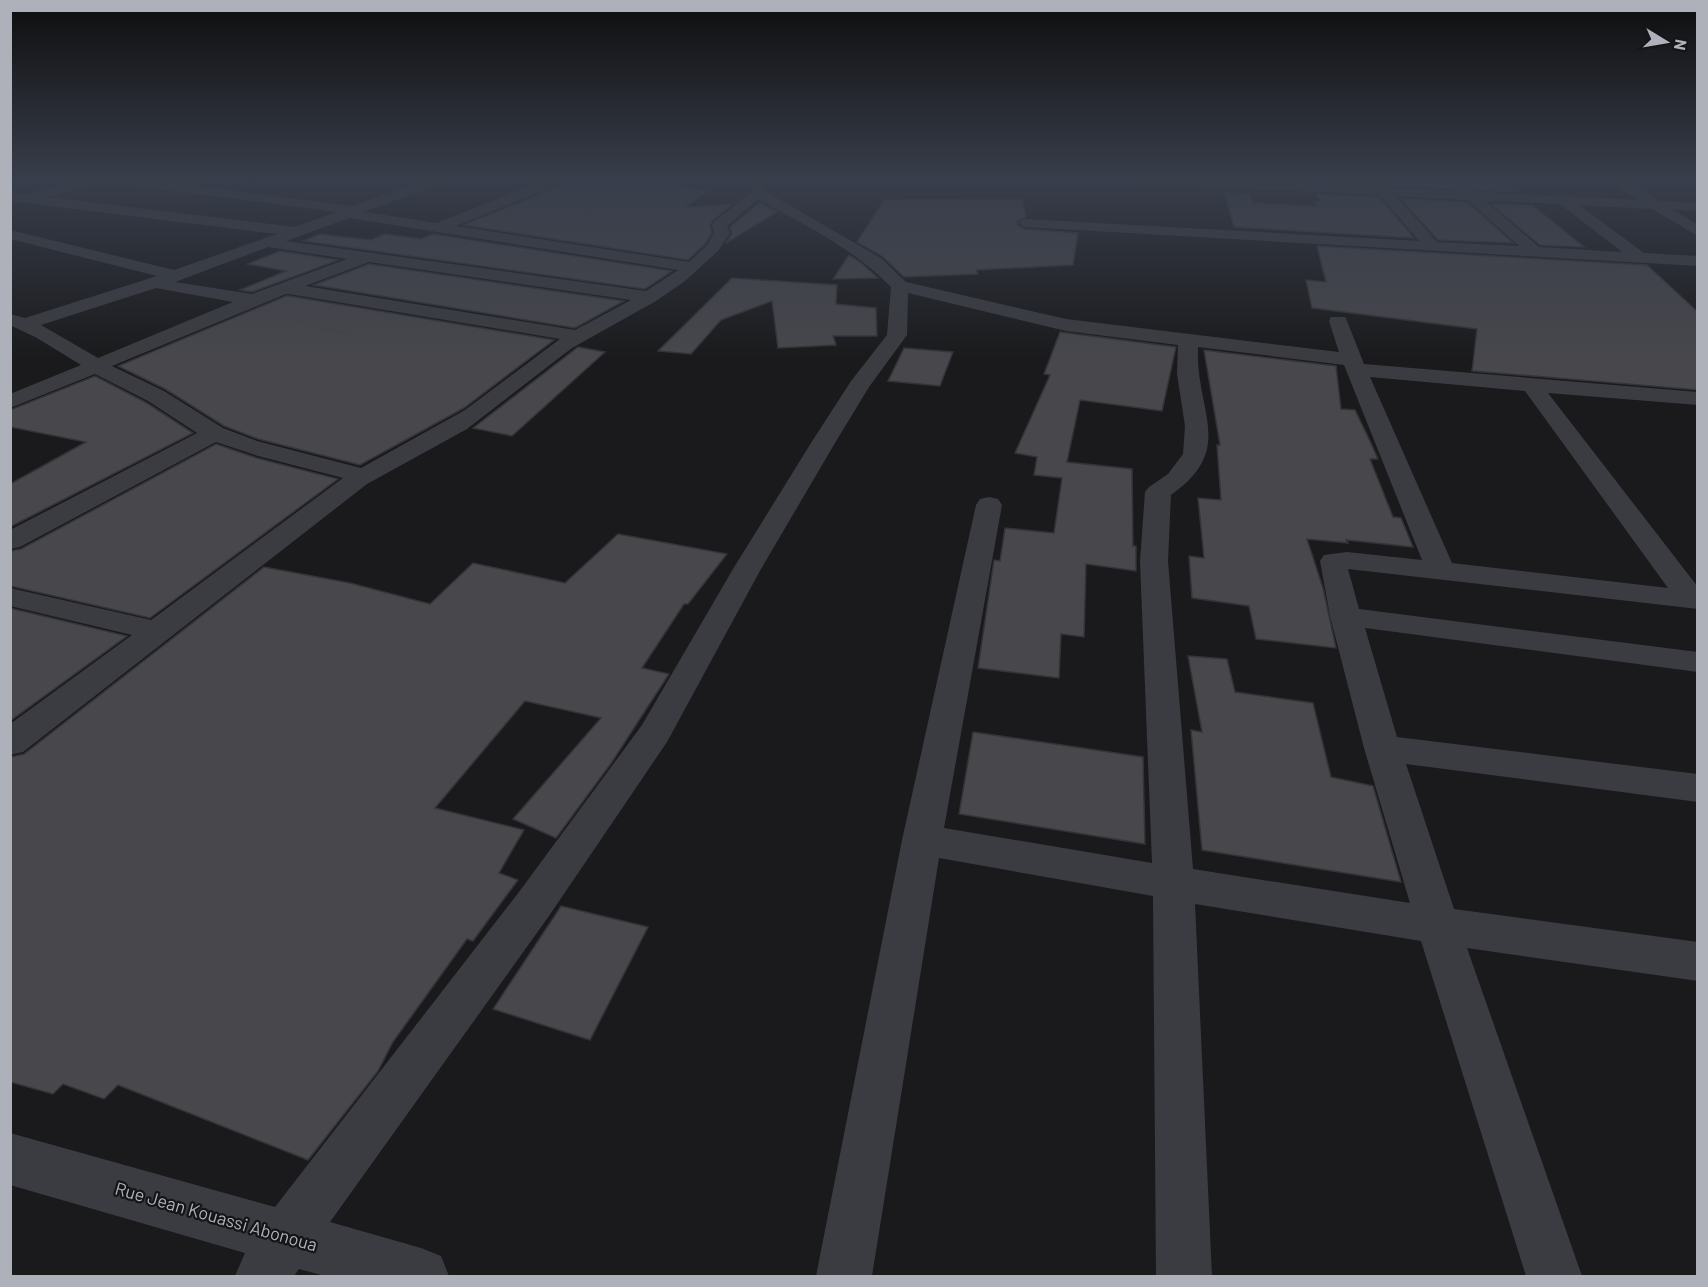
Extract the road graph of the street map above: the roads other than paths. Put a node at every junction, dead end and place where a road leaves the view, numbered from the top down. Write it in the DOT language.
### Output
graph roads {
  1 [pos="30,239"];
  2 [pos="277,239"];
  3 [pos="512,239"];
  4 [pos="720,239"];
  5 [pos="840,239"];
  6 [pos="1373,239"];
  7 [pos="1426,239"];
  8 [pos="1520,239"];
  9 [pos="1615,239"];
  10 [pos="267,243"];
  11 [pos="1432,246"];
  12 [pos="392,247"];
  13 [pos="1535,252"];
  14 [pos="369,257"];
  15 [pos="1639,257"];
  16 [pos="1698,261"];
  17 [pos="692,267"];
  18 [pos="176,276"];
  19 [pos="155,283"];
  20 [pos="900,286"];
  21 [pos="288,289"];
  22 [pos="650,297"];
  23 [pos="246,304"];
  24 [pos="1338,321"];
  25 [pos="18,322"];
  26 [pos="579,336"];
  27 [pos="1188,341"];
  28 [pos="1354,365"];
  29 [pos="96,366"];
  30 [pos="1532,386"];
  31 [pos="1698,399"];
  32 [pos="10,402"];
  33 [pos="215,433"];
  34 [pos="358,479"];
  35 [pos="989,505"];
  36 [pos="10,541"];
  37 [pos="1441,572"];
  38 [pos="10,597"];
  39 [pos="1695,600"];
  40 [pos="1346,616"];
  41 [pos="157,631"];
  42 [pos="1698,662"];
  43 [pos="10,742"];
  44 [pos="1382,748"];
  45 [pos="1698,789"];
  46 [pos="922,840"];
  47 [pos="1172,884"];
  48 [pos="1440,927"];
  49 [pos="1698,962"];
  50 [pos="10,1159"];
  51 [pos="274,1257"];
  52 [pos="421,1276"];
  53 [pos="843,1276"];
  54 [pos="1184,1276"];
  55 [pos="1554,1276"];
  1 -- 18 [label="street"];
  2 -- 10 [label="street"];
  3 -- 17 [label="street"];
  4 -- 17 [label="street"];
  5 -- 20 [label="street"];
  6 -- 11 [label="street"];
  7 -- 11 [label="street"];
  8 -- 13 [label="street"];
  9 -- 15 [label="street"];
  10 -- 14 [label="street"];
  10 -- 18 [label="street"];
  11 -- 13 [label="street"];
  12 -- 14 [label="street"];
  13 -- 15 [label="street"];
  14 -- 21 [label="street"];
  14 -- 22 [label="street"];
  15 -- 16 [label="street"];
  17 -- 22 [label="street"];
  18 -- 19 [label="street"];
  19 -- 23 [label="street"];
  19 -- 25 [label="street"];
  20 -- 27 [label="street"];
  20 -- 51 [label="street"];
  21 -- 23 [label="street"];
  21 -- 26 [label="street"];
  22 -- 26 [label="street"];
  23 -- 29 [label="street"];
  24 -- 28 [label="street"];
  25 -- 29 [label="street"];
  26 -- 34 [label="street"];
  27 -- 28 [label="street"];
  27 -- 47 [label="street"];
  28 -- 30 [label="street"];
  28 -- 37 [label="street"];
  29 -- 32 [label="street"];
  29 -- 33 [label="street"];
  30 -- 31 [label="street"];
  30 -- 39 [label="street"];
  33 -- 34 [label="street"];
  33 -- 36 [label="street"];
  34 -- 41 [label="street"];
  35 -- 46 [label="street"];
  37 -- 39 [label="street"];
  37 -- 40 [label="street"];
  38 -- 41 [label="street"];
  40 -- 42 [label="street"];
  40 -- 44 [label="street"];
  41 -- 43 [label="street"];
  44 -- 45 [label="street"];
  44 -- 48 [label="street"];
  46 -- 47 [label="street"];
  46 -- 53 [label="street"];
  47 -- 48 [label="street"];
  47 -- 54 [label="street"];
  48 -- 49 [label="street"];
  48 -- 55 [label="street"];
  50 -- 51 [label="street, Rue Jean Kouassi Abonoua"];
  51 -- 52 [label="street, Rue Jean Kouassi Abonoua"];
}
